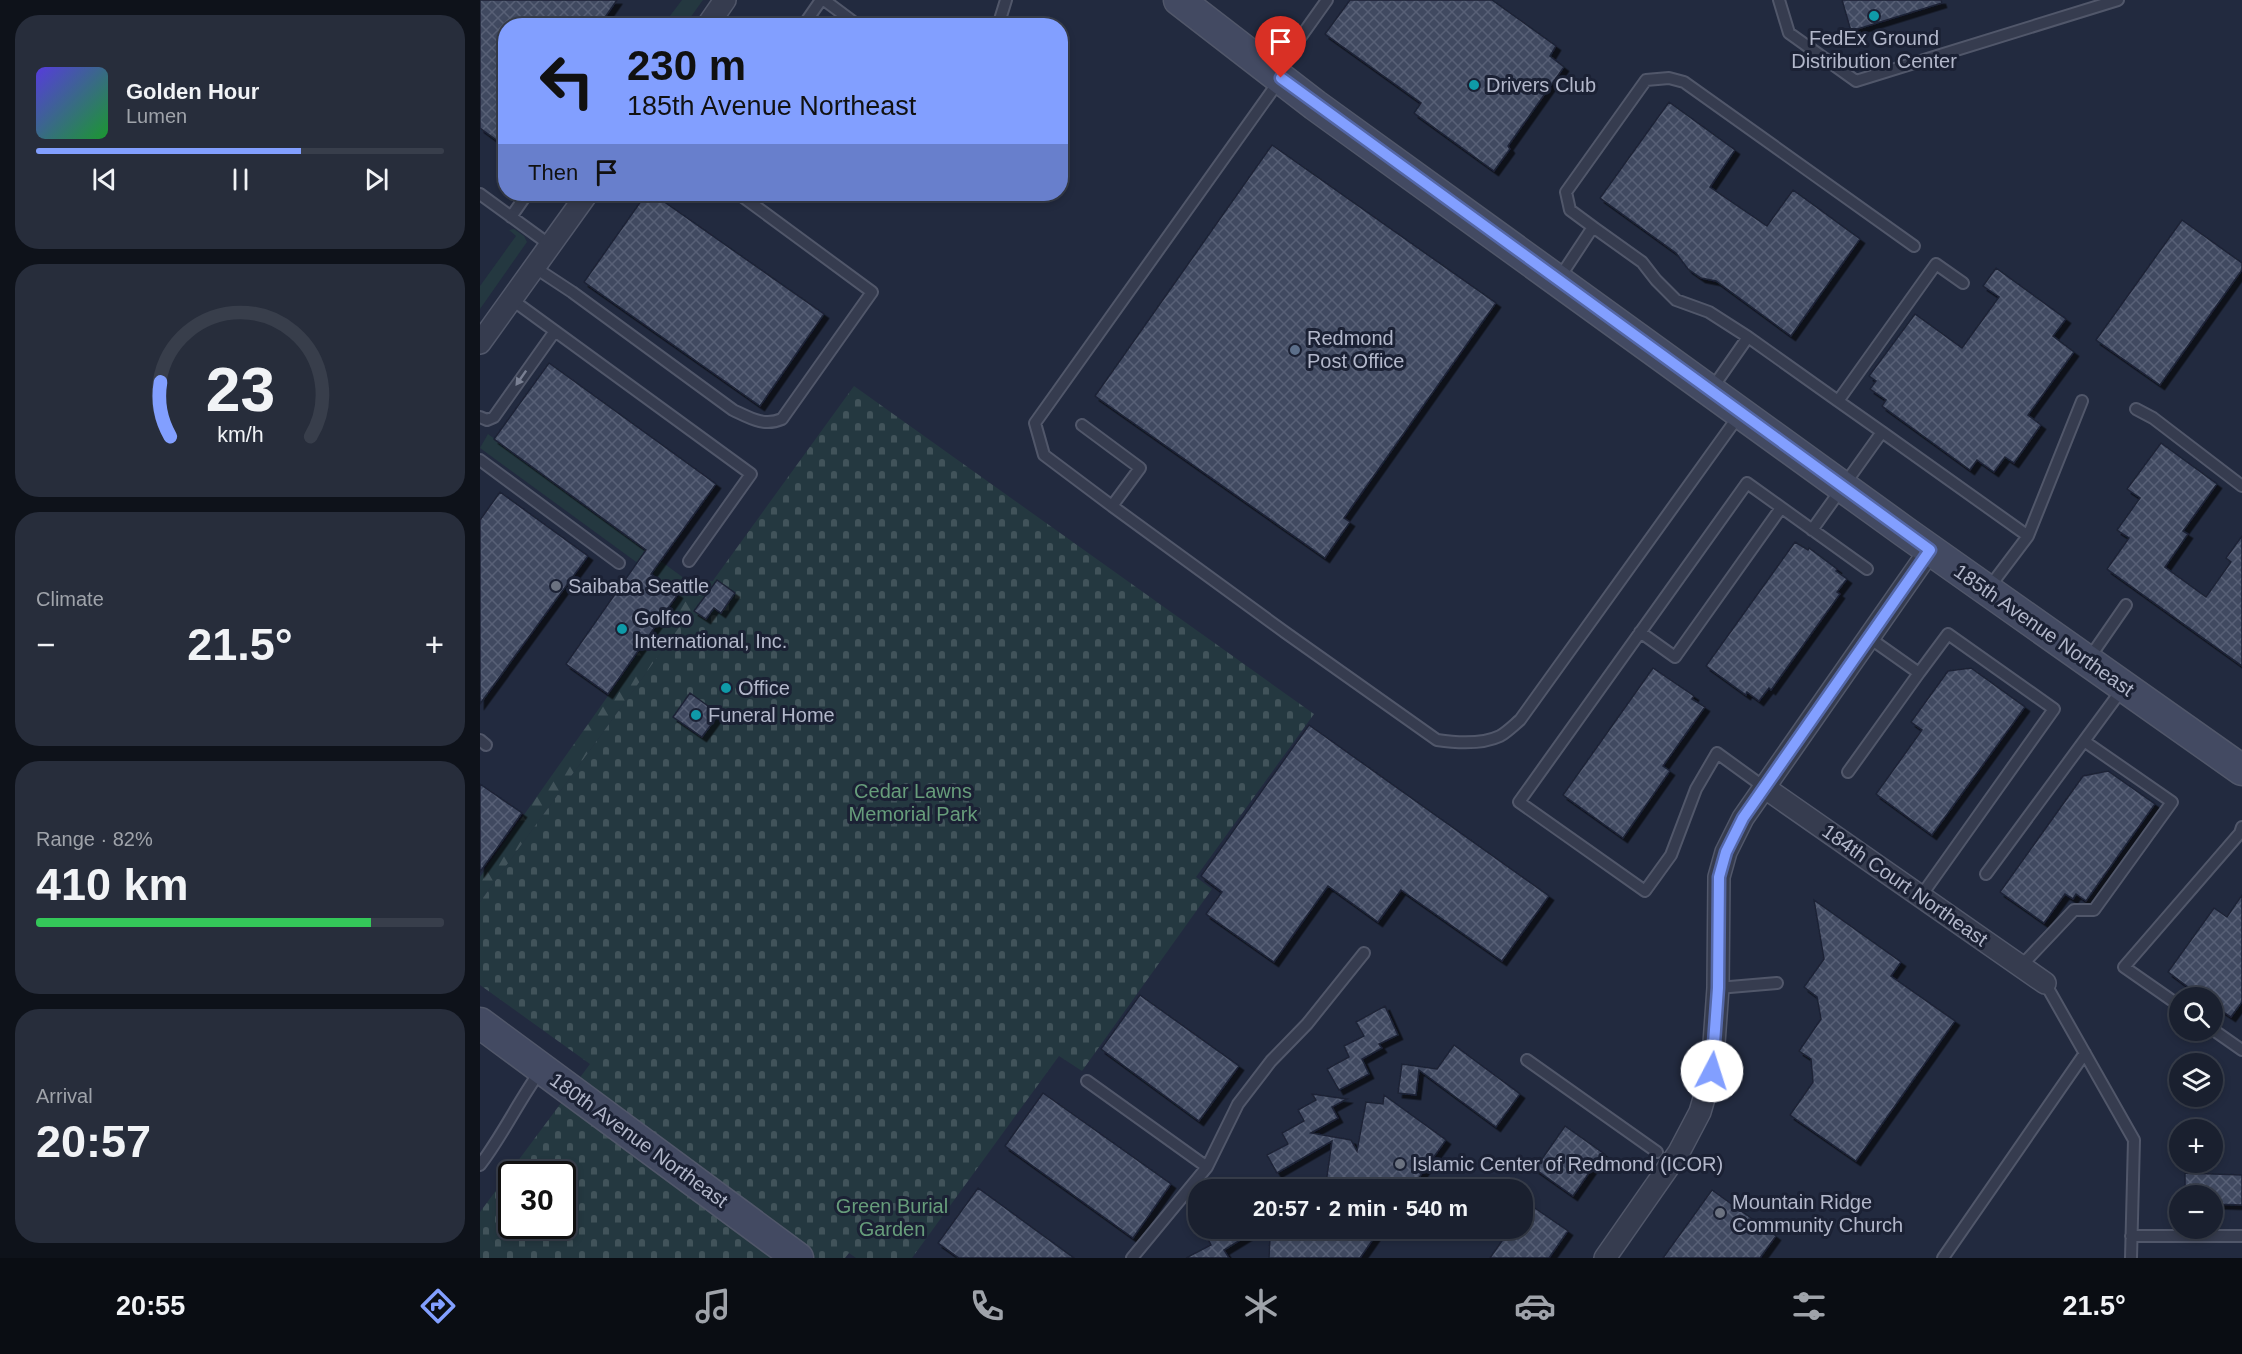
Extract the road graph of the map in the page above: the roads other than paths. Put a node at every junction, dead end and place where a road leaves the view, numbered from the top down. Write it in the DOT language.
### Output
graph roads {
  1 [pos="725,0"];
  2 [pos="822,0"];
  3 [pos="1006,0"];
  4 [pos="1179,0"];
  5 [pos="1327,0"];
  6 [pos="1779,0"];
  7 [pos="2118,0"];
  8 [pos="713,18"];
  9 [pos="809,18"];
  10 [pos="848,18"];
  11 [pos="1000,18"];
  12 [pos="1278,76"];
  13 [pos="480,194"];
  14 [pos="523,201"];
  15 [pos="582,201"];
  16 [pos="749,201"];
  17 [pos="511,217"];
  18 [pos="1593,227"];
  19 [pos="550,245"];
  20 [pos="1914,246"];
  21 [pos="534,267"];
  22 [pos="1558,280"];
  23 [pos="1963,283"];
  24 [pos="511,299"];
  25 [pos="555,331"];
  26 [pos="1748,337"];
  27 [pos="480,343"];
  28 [pos="1711,390"];
  29 [pos="1838,401"];
  30 [pos="2082,401"];
  31 [pos="2136,409"];
  32 [pos="1741,412"];
  33 [pos="480,417"];
  34 [pos="1082,425"];
  35 [pos="1882,432"];
  36 [pos="480,460"];
  37 [pos="2242,486"];
  38 [pos="1843,487"];
  39 [pos="1112,506"];
  40 [pos="1781,508"];
  41 [pos="1812,530"];
  42 [pos="2028,536"];
  43 [pos="1930,550"];
  44 [pos="689,561"];
  45 [pos="619,563"];
  46 [pos="1867,569"];
  47 [pos="1988,590"];
  48 [pos="2126,605"];
  49 [pos="1640,632"];
  50 [pos="1868,637"];
  51 [pos="2088,661"];
  52 [pos="1920,673"];
  53 [pos="2124,686"];
  54 [pos="2084,741"];
  55 [pos="2242,770"];
  56 [pos="1848,772"];
  57 [pos="1764,787"];
  58 [pos="2242,827"];
  59 [pos="1986,874"];
  60 [pos="1921,896"];
  61 [pos="1364,954"];
  62 [pos="2021,966"];
  63 [pos="1777,983"];
  64 [pos="2046,983"];
  65 [pos="1718,988"];
  66 [pos="2169,998"];
  67 [pos="480,1023"];
  68 [pos="2223,1037"];
  69 [pos="2242,1050"];
  70 [pos="2085,1053"];
  71 [pos="1527,1060"];
  72 [pos="542,1069"];
  73 [pos="1087,1081"];
  74 [pos="1658,1152"];
  75 [pos="480,1165"];
  76 [pos="1207,1167"];
  77 [pos="2131,1236"];
  78 [pos="2242,1236"];
  79 [pos="798,1258"];
  80 [pos="1132,1258"];
  81 [pos="1605,1258"];
  82 [pos="1943,1258"];
  83 [pos="2131,1258"];
  1 -- 8 [label="street"];
  2 -- 9 [label="lane"];
  2 -- 10 [label="lane"];
  3 -- 11 [label="lane"];
  4 -- 12 [label="street, 185th Avenue Northeast"];
  5 -- 12 [label="lane"];
  6 -- 7 [label="lane"];
  12 -- 22 [label="street, 185th Avenue Northeast"];
  12 -- 39 [label="lane"];
  13 -- 17 [label="lane"];
  14 -- 17 [label="lane"];
  15 -- 19 [label="street"];
  16 -- 21 [label="lane"];
  17 -- 19 [label="lane"];
  18 -- 20 [label="lane"];
  18 -- 22 [label="lane"];
  18 -- 26 [label="lane"];
  19 -- 21 [label="street"];
  21 -- 24 [label="street"];
  22 -- 28 [label="street, 185th Avenue Northeast"];
  23 -- 29 [label="lane"];
  24 -- 25 [label="lane"];
  24 -- 27 [label="street"];
  25 -- 33 [label="lane, one-way"];
  25 -- 44 [label="lane"];
  26 -- 28 [label="lane"];
  26 -- 29 [label="lane"];
  28 -- 32 [label="street, 185th Avenue Northeast"];
  29 -- 35 [label="lane"];
  30 -- 42 [label="lane"];
  31 -- 37 [label="lane"];
  32 -- 38 [label="street, 185th Avenue Northeast"];
  32 -- 39 [label="lane"];
  34 -- 39 [label="lane"];
  35 -- 38 [label="lane"];
  35 -- 42 [label="lane"];
  36 -- 45 [label="lane"];
  38 -- 41 [label="lane"];
  38 -- 43 [label="street, 185th Avenue Northeast"];
  40 -- 41 [label="lane"];
  40 -- 49 [label="lane"];
  40 -- 49 [label="lane"];
  41 -- 46 [label="lane"];
  42 -- 47 [label="lane"];
  43 -- 47 [label="street, 185th Avenue Northeast"];
  43 -- 50 [label="street"];
  47 -- 51 [label="street, 185th Avenue Northeast"];
  48 -- 51 [label="lane"];
  49 -- 57 [label="lane"];
  50 -- 52 [label="lane"];
  50 -- 57 [label="street"];
  51 -- 53 [label="street, 185th Avenue Northeast"];
  52 -- 56 [label="lane"];
  52 -- 60 [label="lane"];
  53 -- 54 [label="lane"];
  53 -- 55 [label="street, 185th Avenue Northeast"];
  54 -- 59 [label="lane"];
  54 -- 62 [label="lane"];
  57 -- 60 [label="street, 184th Court Northeast"];
  57 -- 65 [label="street"];
  58 -- 66 [label="lane"];
  60 -- 62 [label="street, 184th Court Northeast"];
  61 -- 76 [label="lane"];
  62 -- 64 [label="street, 184th Court Northeast"];
  63 -- 65 [label="lane"];
  64 -- 70 [label="lane"];
  65 -- 81 [label="street"];
  67 -- 72 [label="street, 180th Avenue Northeast"];
  68 -- 69 [label="lane"];
  70 -- 77 [label="lane"];
  70 -- 82 [label="lane"];
  71 -- 74 [label="lane"];
  72 -- 75 [label="lane"];
  72 -- 79 [label="street, 180th Avenue Northeast"];
  73 -- 76 [label="lane"];
  76 -- 80 [label="lane"];
  77 -- 78 [label="lane"];
  77 -- 83 [label="lane"];
}
